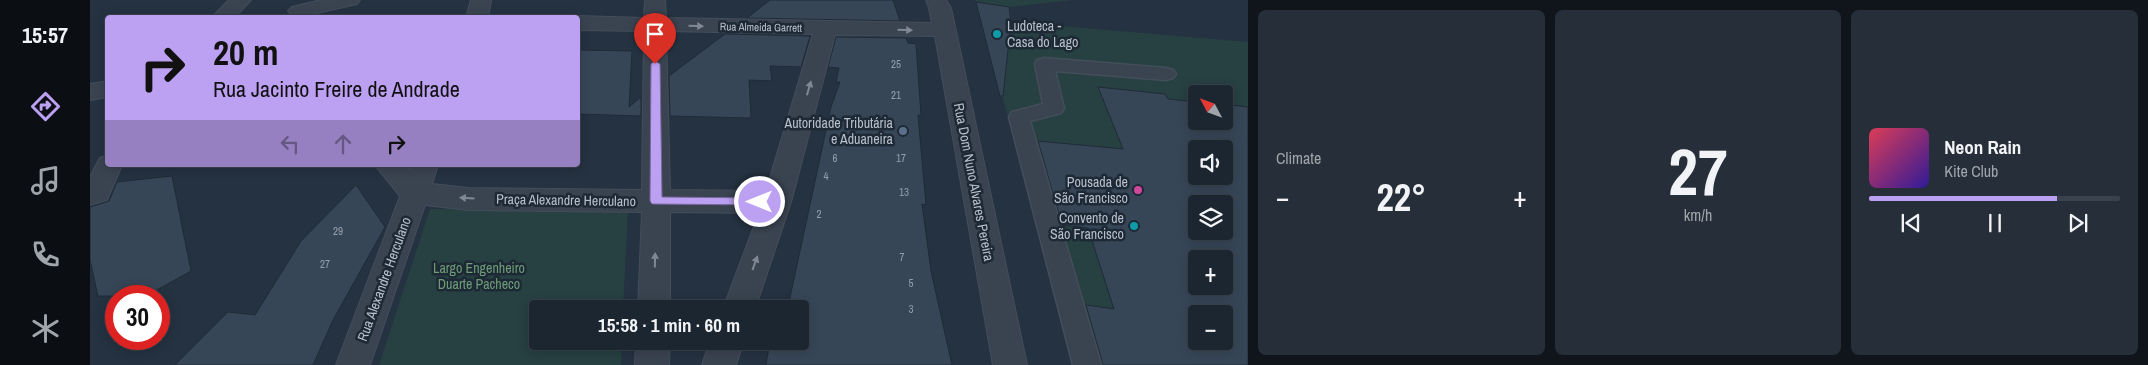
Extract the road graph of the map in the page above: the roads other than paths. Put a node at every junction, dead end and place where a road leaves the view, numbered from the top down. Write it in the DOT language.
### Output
graph roads {
  1 [pos="241,0"];
  2 [pos="350,0"];
  3 [pos="481,0"];
  4 [pos="655,0"];
  5 [pos="936,0"];
  6 [pos="299,9"];
  7 [pos="224,15"];
  8 [pos="477,15"];
  9 [pos="580,23"];
  10 [pos="655,25"];
  11 [pos="826,28"];
  12 [pos="944,30"];
  13 [pos="1166,74"];
  14 [pos="105,90"];
  15 [pos="90,92"];
  16 [pos="108,167"];
  17 [pos="390,167"];
  18 [pos="424,167"];
  19 [pos="414,193"];
  20 [pos="90,194"];
  21 [pos="656,201"];
  22 [pos="777,202"];
  23 [pos="654,300"];
  24 [pos="742,300"];
  25 [pos="653,350"];
  26 [pos="724,350"];
  27 [pos="353,365"];
  28 [pos="652,365"];
  29 [pos="719,365"];
  30 [pos="1010,365"];
  31 [pos="1087,365"];
  1 -- 7 [label="street"];
  2 -- 6 [label="street"];
  3 -- 8 [label="street"];
  4 -- 10 [label="street"];
  5 -- 12 [label="street, Rua Dom Nuno Alvares Pereira"];
  9 -- 10 [label="street, Rua Almeida Garrett"];
  10 -- 11 [label="street, Rua Almeida Garrett, one-way"];
  10 -- 21 [label="street"];
  11 -- 12 [label="street, Rua Almeida Garrett, one-way"];
  22 -- 11 [label="street, one-way"];
  12 -- 30 [label="street, Rua Dom Nuno Alvares Pereira"];
  13 -- 31 [label="lane"];
  14 -- 15 [label="street"];
  16 -- 20 [label="street"];
  17 -- 19 [label="street"];
  18 -- 19 [label="street, Rua Alexandre Herculano"];
  21 -- 19 [label="street, Praça Alexandre Herculano, one-way"];
  19 -- 27 [label="street, Rua Alexandre Herculano"];
  21 -- 22 [label="street, Praça Alexandre Herculano"];
  23 -- 21 [label="street, one-way"];
  24 -- 22 [label="street, one-way"];
  25 -- 28 [label="street"];
  26 -- 29 [label="street"];
}
